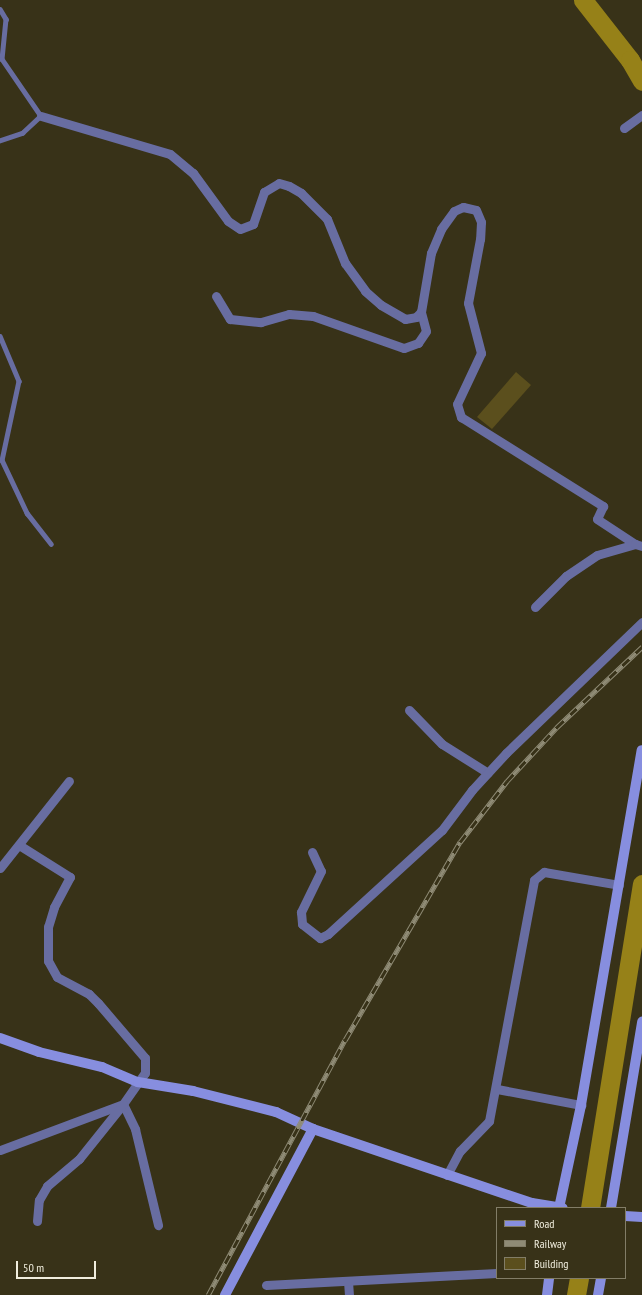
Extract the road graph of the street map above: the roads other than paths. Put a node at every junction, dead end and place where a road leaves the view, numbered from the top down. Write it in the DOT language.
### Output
graph roads {
  1 [pos="0,9"];
  2 [pos="642,115"];
  3 [pos="41,116"];
  4 [pos="624,128"];
  5 [pos="0,141"];
  6 [pos="216,296"];
  7 [pos="421,312"];
  8 [pos="0,336"];
  9 [pos="51,544"];
  10 [pos="638,545"];
  11 [pos="535,607"];
  12 [pos="642,622"];
  13 [pos="409,710"];
  14 [pos="642,750"];
  15 [pos="488,773"];
  16 [pos="69,781"];
  17 [pos="19,845"];
  18 [pos="312,852"];
  19 [pos="0,868"];
  20 [pos="619,885"];
  21 [pos="642,1022"];
  22 [pos="0,1038"];
  23 [pos="138,1082"];
  24 [pos="497,1089"];
  25 [pos="123,1104"];
  26 [pos="581,1106"];
  27 [pos="313,1129"];
  28 [pos="0,1150"];
  29 [pos="447,1174"];
  30 [pos="554,1207"];
  31 [pos="559,1207"];
  32 [pos="611,1207"];
  33 [pos="626,1216"];
  34 [pos="642,1217"];
  35 [pos="37,1221"];
  36 [pos="158,1225"];
  37 [pos="496,1273"];
  38 [pos="549,1279"];
  39 [pos="601,1279"];
  40 [pos="348,1281"];
  41 [pos="266,1285"];
  42 [pos="225,1295"];
  43 [pos="349,1295"];
  44 [pos="546,1295"];
  45 [pos="598,1295"];
  1 -- 3 [label="lane"];
  2 -- 4 [label="street"];
  3 -- 5 [label="lane"];
  3 -- 7 [label="street"];
  6 -- 7 [label="street"];
  7 -- 10 [label="street"];
  8 -- 9 [label="lane"];
  10 -- 11 [label="street"];
  12 -- 15 [label="street"];
  13 -- 15 [label="street"];
  14 -- 20 [label="street"];
  15 -- 18 [label="street"];
  16 -- 17 [label="street"];
  17 -- 19 [label="street"];
  17 -- 23 [label="street"];
  20 -- 24 [label="street"];
  20 -- 26 [label="street"];
  21 -- 32 [label="street"];
  22 -- 23 [label="street"];
  23 -- 25 [label="street"];
  23 -- 27 [label="street"];
  24 -- 26 [label="street"];
  24 -- 29 [label="street"];
  25 -- 28 [label="street"];
  25 -- 35 [label="street"];
  25 -- 36 [label="street"];
  26 -- 31 [label="street"];
  27 -- 29 [label="street"];
  27 -- 42 [label="street"];
  29 -- 30 [label="street"];
  33 -- 34 [label="street"];
  37 -- 40 [label="street"];
  38 -- 44 [label="street"];
  39 -- 45 [label="street"];
  40 -- 41 [label="street"];
  40 -- 43 [label="street"];
}
